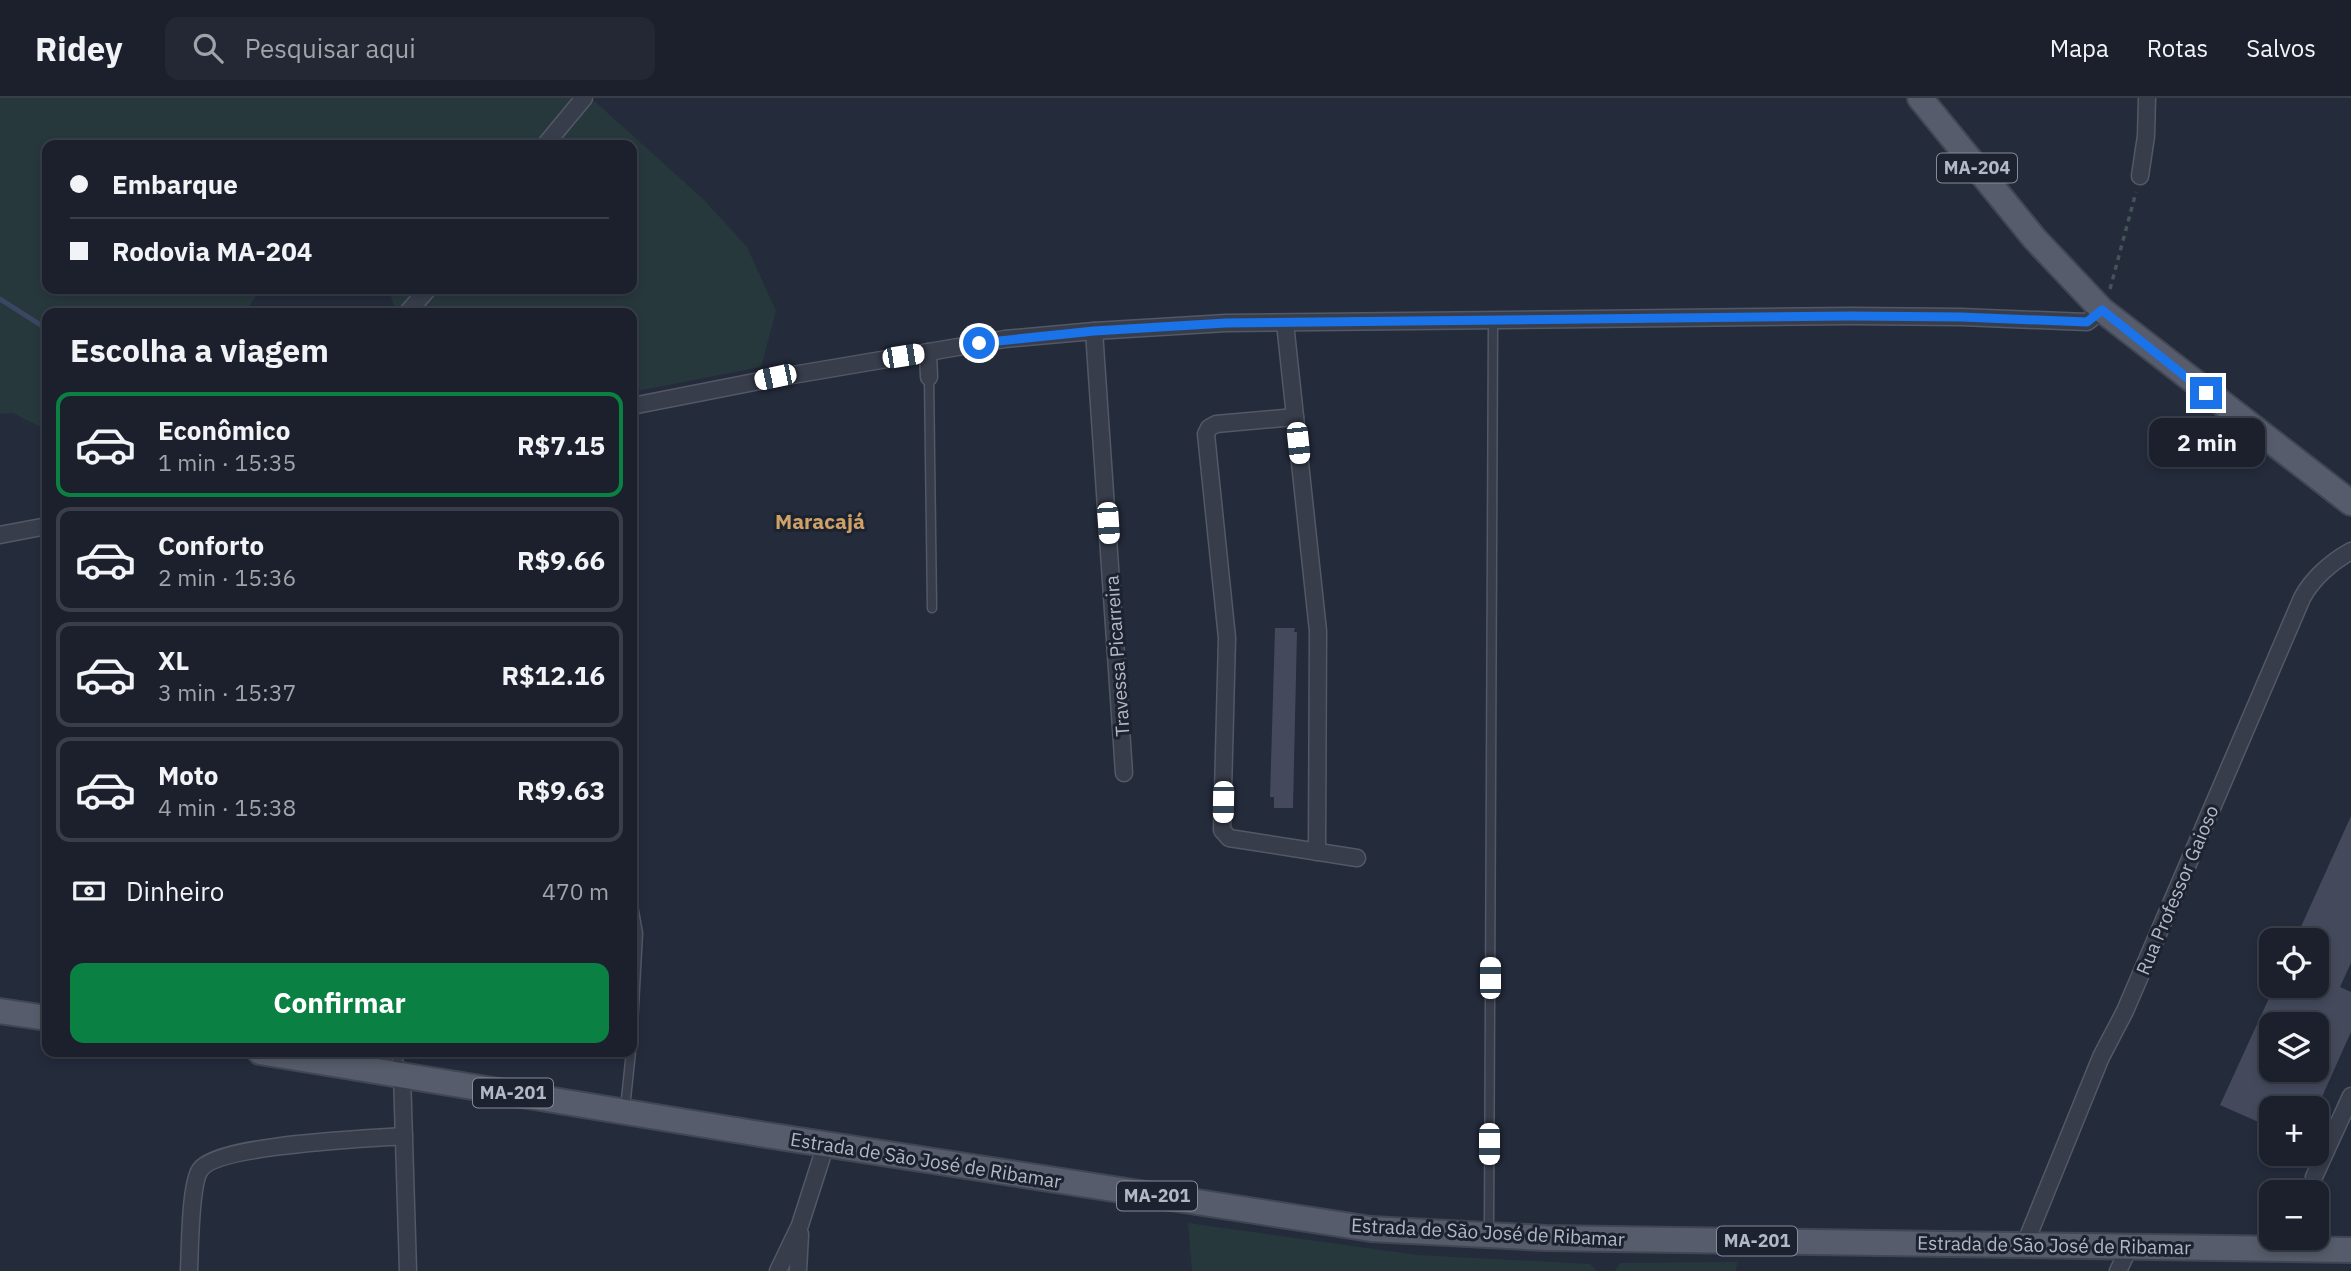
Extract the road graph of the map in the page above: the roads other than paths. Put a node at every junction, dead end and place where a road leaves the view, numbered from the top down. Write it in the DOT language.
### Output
graph roads {
  1 [pos="584,98"];
  2 [pos="1920,98"];
  3 [pos="2147,98"];
  4 [pos="549,140"];
  5 [pos="2140,176"];
  6 [pos="424,294"];
  7 [pos="412,308"];
  8 [pos="2102,310"];
  9 [pos="1493,320"];
  10 [pos="1285,323"];
  11 [pos="1094,331"];
  12 [pos="928,352"];
  13 [pos="929,377"];
  14 [pos="637,405"];
  15 [pos="1295,417"];
  16 [pos="2351,503"];
  17 [pos="42,527"];
  18 [pos="0,535"];
  19 [pos="2351,551"];
  20 [pos="932,608"];
  21 [pos="1124,772"];
  22 [pos="1317,852"];
  23 [pos="1357,858"];
  24 [pos="637,924"];
  25 [pos="637,965"];
  26 [pos="0,1011"];
  27 [pos="42,1017"];
  28 [pos="323,1057"];
  29 [pos="630,1057"];
  30 [pos="399,1063"];
  31 [pos="2351,1096"];
  32 [pos="625,1111"];
  33 [pos="404,1136"];
  34 [pos="826,1144"];
  35 [pos="2314,1177"];
  36 [pos="800,1225"];
  37 [pos="1489,1236"];
  38 [pos="2025,1244"];
  39 [pos="2130,1246"];
  40 [pos="2350,1254"];
  41 [pos="189,1271"];
  42 [pos="408,1271"];
  43 [pos="778,1271"];
  44 [pos="797,1271"];
  45 [pos="2118,1271"];
  1 -- 4 [label="street"];
  2 -- 8 [label="main road, MA-204"];
  3 -- 5 [label="street"];
  6 -- 7 [label="street"];
  8 -- 9 [label="street"];
  8 -- 16 [label="main road, MA-204"];
  9 -- 10 [label="street"];
  9 -- 37 [label="lane"];
  10 -- 11 [label="street"];
  10 -- 15 [label="street"];
  11 -- 12 [label="street"];
  11 -- 21 [label="street, Travessa Picarreira"];
  12 -- 13 [label="street"];
  12 -- 14 [label="street"];
  13 -- 20 [label="lane"];
  15 -- 22 [label="street"];
  15 -- 22 [label="street"];
  17 -- 18 [label="street"];
  19 -- 38 [label="street, Rua Professor Gaioso"];
  22 -- 23 [label="street"];
  24 -- 25 [label="lane"];
  26 -- 27 [label="main road"];
  28 -- 30 [label="main road, Estrada de São José de Ribamar / MA-201"];
  29 -- 32 [label="lane"];
  30 -- 32 [label="main road, Estrada de São José de Ribamar / MA-201"];
  30 -- 33 [label="street"];
  31 -- 35 [label="street"];
  32 -- 34 [label="main road, Estrada de São José de Ribamar / MA-201"];
  33 -- 41 [label="street"];
  33 -- 42 [label="street"];
  34 -- 36 [label="street"];
  34 -- 37 [label="main road, Estrada de São José de Ribamar / MA-201"];
  36 -- 43 [label="street"];
  36 -- 44 [label="street"];
  37 -- 38 [label="main road, Estrada de São José de Ribamar / MA-201"];
  38 -- 39 [label="main road, Estrada de São José de Ribamar / MA-201"];
  39 -- 40 [label="main road, Estrada de São José de Ribamar / MA-201"];
  39 -- 45 [label="street"];
}
